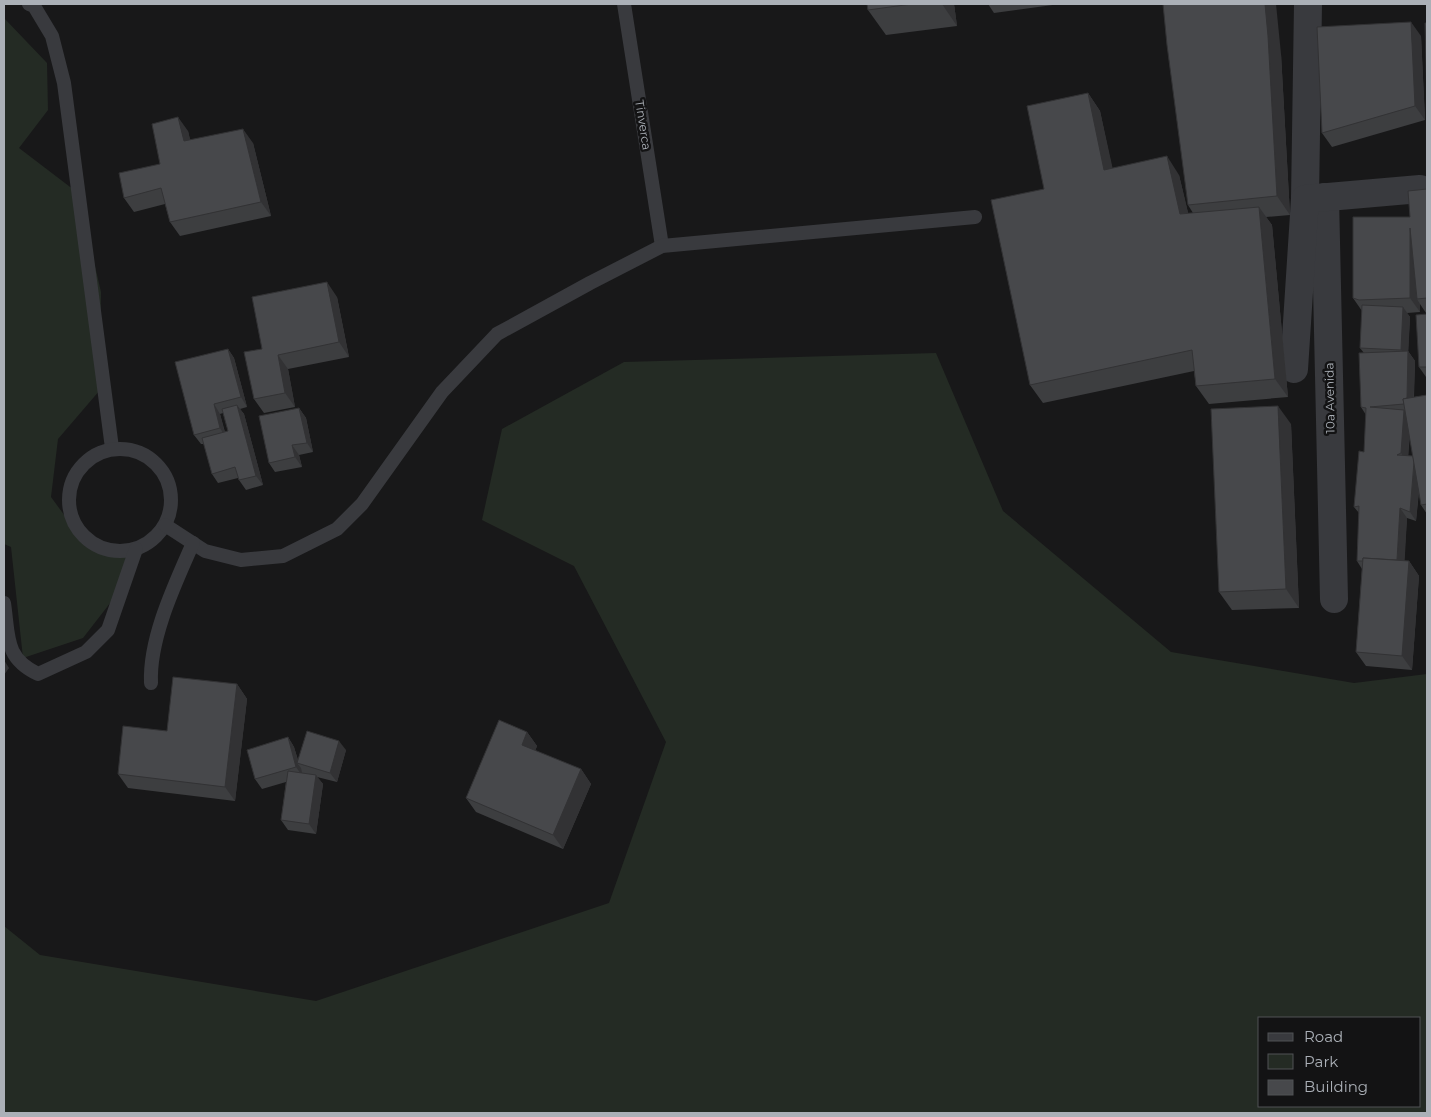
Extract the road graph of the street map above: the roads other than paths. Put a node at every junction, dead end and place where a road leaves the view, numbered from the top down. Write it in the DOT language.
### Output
graph roads {
  1 [pos="29,4"];
  2 [pos="624,4"];
  3 [pos="1308,4"];
  4 [pos="1420,189"];
  5 [pos="1315,198"];
  6 [pos="975,217"];
  7 [pos="662,246"];
  8 [pos="1294,369"];
  9 [pos="112,448"];
  10 [pos="165,525"];
  11 [pos="193,543"];
  12 [pos="136,549"];
  13 [pos="1334,599"];
  14 [pos="4,603"];
  15 [pos="151,683"];
  1 -- 9 [label="lane"];
  2 -- 7 [label="lane, Tinverca"];
  3 -- 5 [label="street, 10a Avenida"];
  4 -- 5 [label="street"];
  5 -- 8 [label="street"];
  5 -- 13 [label="street, 10a Avenida"];
  6 -- 7 [label="lane"];
  7 -- 11 [label="lane"];
  9 -- 10 [label="lane"];
  9 -- 12 [label="lane"];
  10 -- 11 [label="lane"];
  10 -- 12 [label="lane"];
  11 -- 15 [label="lane"];
  12 -- 14 [label="lane"];
}
